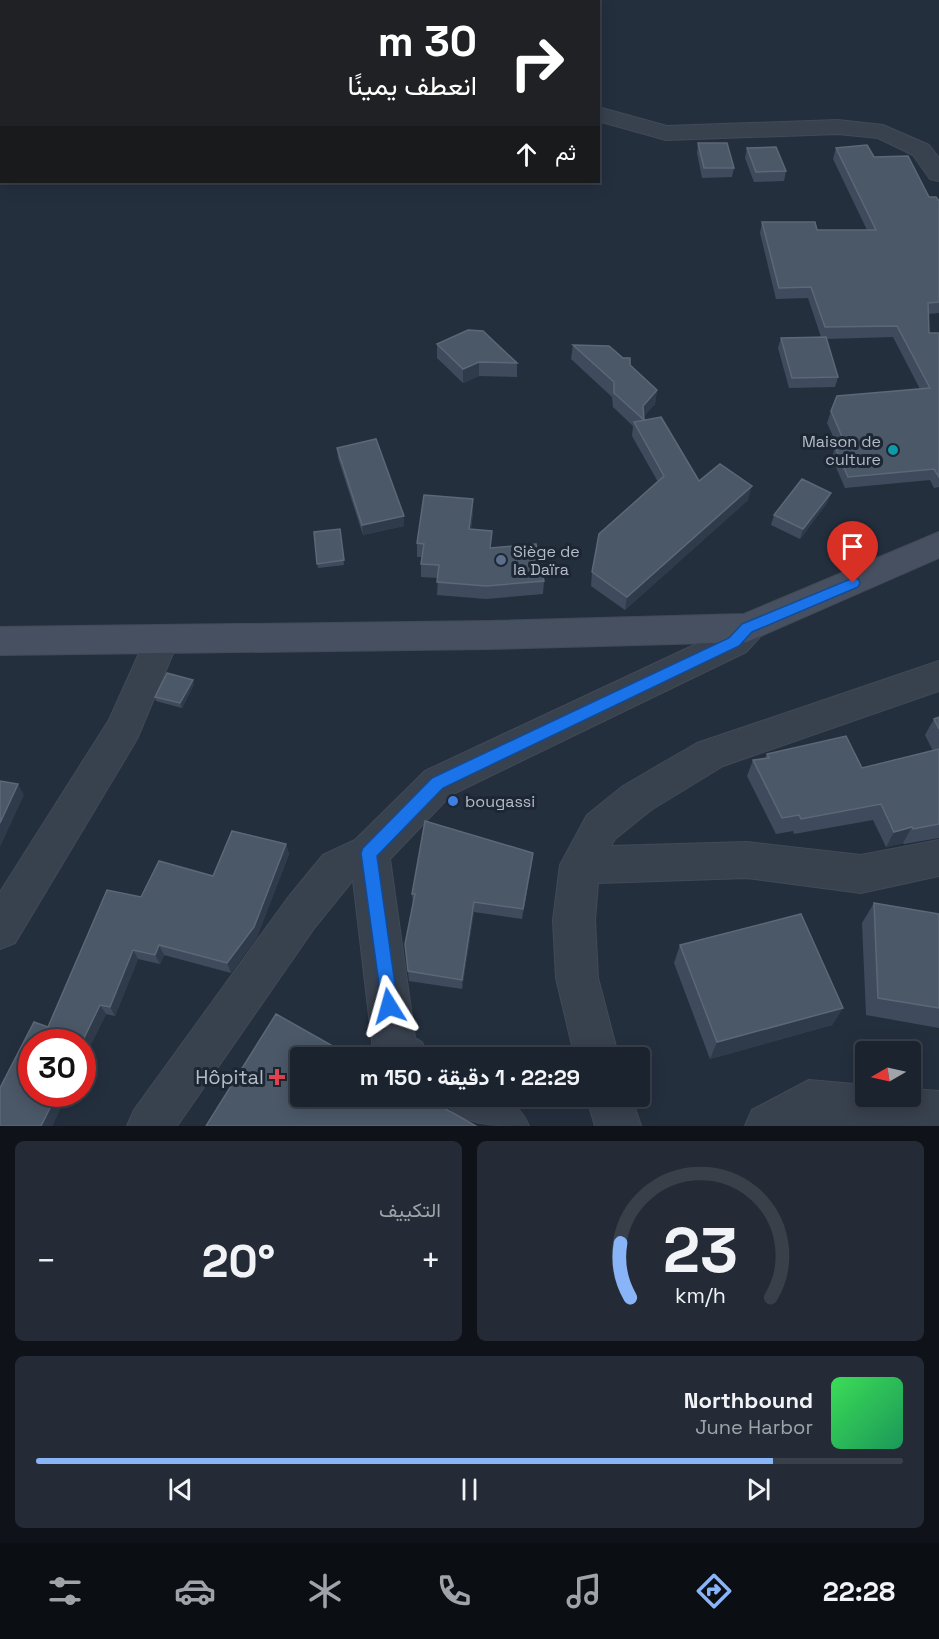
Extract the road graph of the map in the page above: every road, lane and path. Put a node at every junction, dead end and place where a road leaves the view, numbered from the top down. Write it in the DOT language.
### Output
graph roads {
  1 [pos="600,115"];
  2 [pos="939,174"];
  3 [pos="939,544"];
  4 [pos="747,628"];
  5 [pos="162,639"];
  6 [pos="0,641"];
  7 [pos="939,676"];
  8 [pos="369,853"];
  9 [pos="939,858"];
  10 [pos="580,866"];
  11 [pos="0,929"];
  12 [pos="395,1047"];
  13 [pos="594,1047"];
  14 [pos="479,1107"];
  15 [pos="612,1107"];
  16 [pos="822,1114"];
  17 [pos="939,1114"];
  18 [pos="150,1126"];
  19 [pos="506,1126"];
  20 [pos="618,1126"];
  21 [pos="768,1126"];
  1 -- 2 [label="street"];
  3 -- 4 [label="main road"];
  4 -- 5 [label="main road"];
  4 -- 8 [label="street"];
  5 -- 6 [label="main road"];
  5 -- 11 [label="street"];
  7 -- 10 [label="street"];
  8 -- 12 [label="street"];
  8 -- 18 [label="street"];
  9 -- 10 [label="street"];
  10 -- 13 [label="street"];
  14 -- 19 [label="street"];
  15 -- 20 [label="street"];
  16 -- 17 [label="street"];
  16 -- 21 [label="street"];
}
